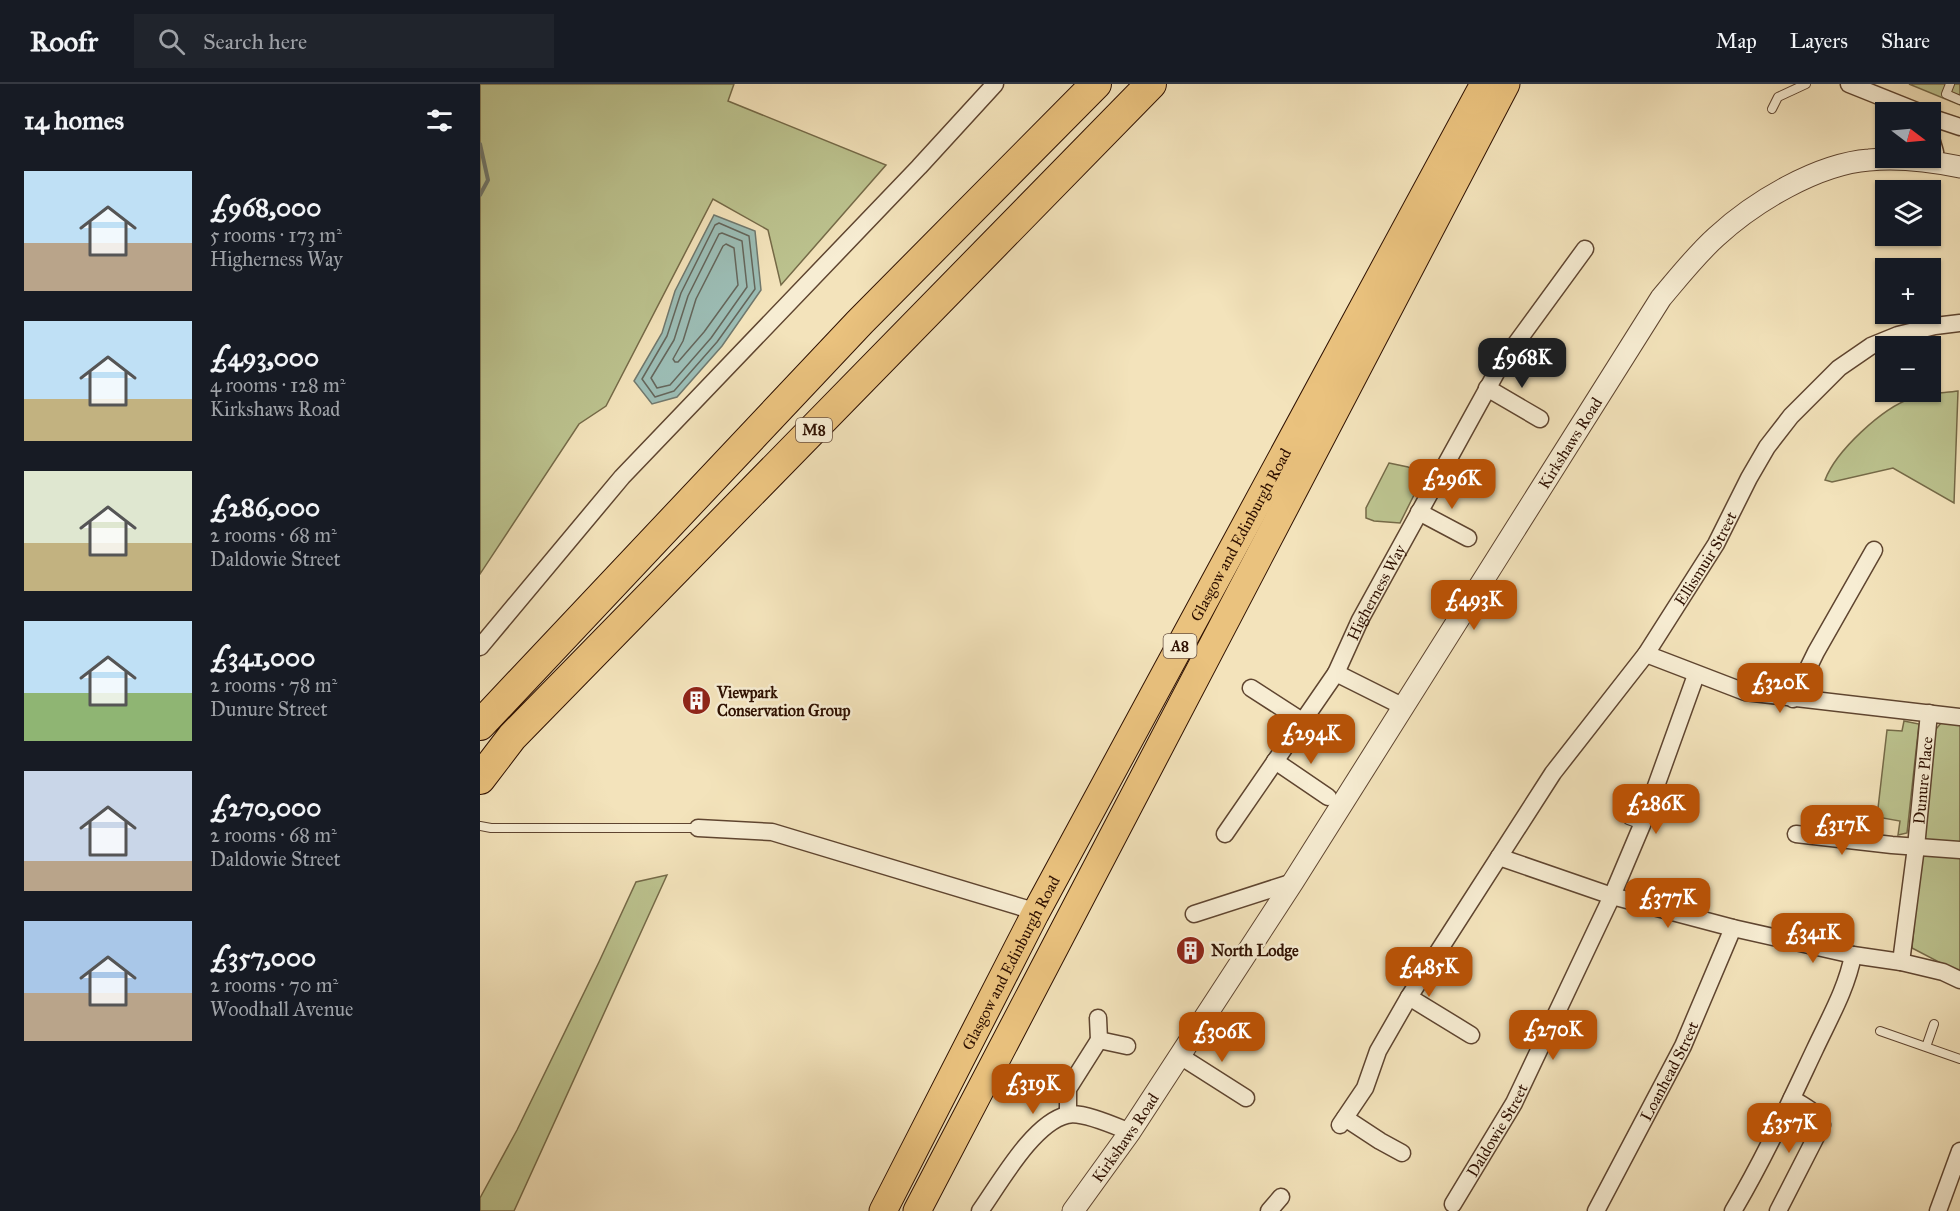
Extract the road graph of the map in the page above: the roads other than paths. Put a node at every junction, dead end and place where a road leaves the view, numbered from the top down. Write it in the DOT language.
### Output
graph roads {
  1 [pos="995,84"];
  2 [pos="1096,84"];
  3 [pos="1151,84"];
  4 [pos="1484,84"];
  5 [pos="1506,84"];
  6 [pos="1806,84"];
  7 [pos="1849,84"];
  8 [pos="1950,84"];
  9 [pos="1960,100"];
  10 [pos="1894,102"];
  11 [pos="1772,109"];
  12 [pos="1941,121"];
  13 [pos="1960,127"];
  14 [pos="1875,160"];
  15 [pos="1941,163"];
  16 [pos="1960,167"];
  17 [pos="1586,249"];
  18 [pos="1960,323"];
  19 [pos="1487,388"];
  20 [pos="1540,419"];
  21 [pos="1419,512"];
  22 [pos="1468,538"];
  23 [pos="1874,550"];
  24 [pos="480,647"];
  25 [pos="1646,654"];
  26 [pos="1336,673"];
  27 [pos="1696,675"];
  28 [pos="1251,688"];
  29 [pos="1793,699"];
  30 [pos="1404,707"];
  31 [pos="1929,713"];
  32 [pos="1960,717"];
  33 [pos="1302,721"];
  34 [pos="480,725"];
  35 [pos="1275,761"];
  36 [pos="480,778"];
  37 [pos="1328,796"];
  38 [pos="480,826"];
  39 [pos="698,828"];
  40 [pos="1226,834"];
  41 [pos="1796,834"];
  42 [pos="1916,847"];
  43 [pos="1960,850"];
  44 [pos="1499,857"];
  45 [pos="1293,882"];
  46 [pos="1612,896"];
  47 [pos="1035,914"];
  48 [pos="1194,914"];
  49 [pos="1732,928"];
  50 [pos="1853,955"];
  51 [pos="1901,962"];
  52 [pos="1960,980"];
  53 [pos="1409,997"];
  54 [pos="1098,1018"];
  55 [pos="1934,1024"];
  56 [pos="1880,1031"];
  57 [pos="1471,1035"];
  58 [pos="1099,1040"];
  59 [pos="1127,1046"];
  60 [pos="1926,1047"];
  61 [pos="1180,1056"];
  62 [pos="1960,1059"];
  63 [pos="1246,1098"];
  64 [pos="1792,1098"];
  65 [pos="1068,1114"];
  66 [pos="1130,1132"];
  67 [pos="1960,1151"];
  68 [pos="1402,1153"];
  69 [pos="1281,1197"];
  70 [pos="1453,1204"];
  71 [pos="883,1211"];
  72 [pos="917,1211"];
  73 [pos="980,1211"];
  74 [pos="1073,1211"];
  75 [pos="1269,1211"];
  76 [pos="1596,1211"];
  77 [pos="1733,1211"];
  78 [pos="1778,1211"];
  79 [pos="1938,1211"];
  1 -- 24 [label="street"];
  2 -- 34 [label="highway, M8"];
  3 -- 36 [label="highway, M8"];
  4 -- 47 [label="highway, Glasgow and Edinburgh Road / A8"];
  5 -- 72 [label="highway, Glasgow and Edinburgh Road / A8"];
  6 -- 11 [label="lane"];
  7 -- 10 [label="street"];
  8 -- 9 [label="lane"];
  12 -- 13 [label="street"];
  14 -- 30 [label="street, Kirkshaws Road"];
  15 -- 16 [label="street, Kirkshaws Road"];
  17 -- 19 [label="street, Higherness Way"];
  18 -- 25 [label="street, Ellismuir Street"];
  19 -- 20 [label="street"];
  19 -- 21 [label="street, Higherness Way"];
  21 -- 22 [label="street"];
  21 -- 26 [label="street, Higherness Way"];
  23 -- 29 [label="street"];
  25 -- 27 [label="street"];
  25 -- 44 [label="street, Ellismuir Street"];
  26 -- 30 [label="street"];
  26 -- 33 [label="street, Higherness Way"];
  27 -- 29 [label="street"];
  27 -- 46 [label="street, Daldowie Street"];
  28 -- 33 [label="street"];
  29 -- 31 [label="street"];
  30 -- 45 [label="street, Kirkshaws Road"];
  31 -- 32 [label="street"];
  31 -- 42 [label="street, Dunure Place"];
  33 -- 35 [label="street, Higherness Way"];
  35 -- 37 [label="street"];
  35 -- 40 [label="street, Higherness Way"];
  38 -- 39 [label="lane"];
  39 -- 47 [label="street"];
  41 -- 42 [label="street, Dunure Place"];
  42 -- 43 [label="street"];
  42 -- 51 [label="street, Dunure Place"];
  44 -- 46 [label="street"];
  44 -- 53 [label="street, Ellismuir Street"];
  45 -- 48 [label="street"];
  45 -- 61 [label="street, Kirkshaws Road"];
  46 -- 49 [label="street"];
  46 -- 70 [label="street, Daldowie Street"];
  47 -- 71 [label="highway, Glasgow and Edinburgh Road / A8"];
  49 -- 50 [label="street"];
  49 -- 76 [label="street, Loanhead Street"];
  50 -- 51 [label="street"];
  50 -- 64 [label="street"];
  51 -- 52 [label="street"];
  53 -- 57 [label="street"];
  53 -- 68 [label="street, Ellismuir Street"];
  54 -- 58 [label="street"];
  55 -- 60 [label="lane"];
  56 -- 60 [label="lane"];
  58 -- 59 [label="street"];
  58 -- 65 [label="street"];
  60 -- 62 [label="lane"];
  61 -- 63 [label="street"];
  61 -- 66 [label="street, Kirkshaws Road"];
  64 -- 77 [label="street"];
  64 -- 78 [label="street"];
  65 -- 66 [label="street"];
  65 -- 73 [label="street"];
  66 -- 74 [label="street, Kirkshaws Road"];
  67 -- 79 [label="street"];
  69 -- 75 [label="street"];
}
